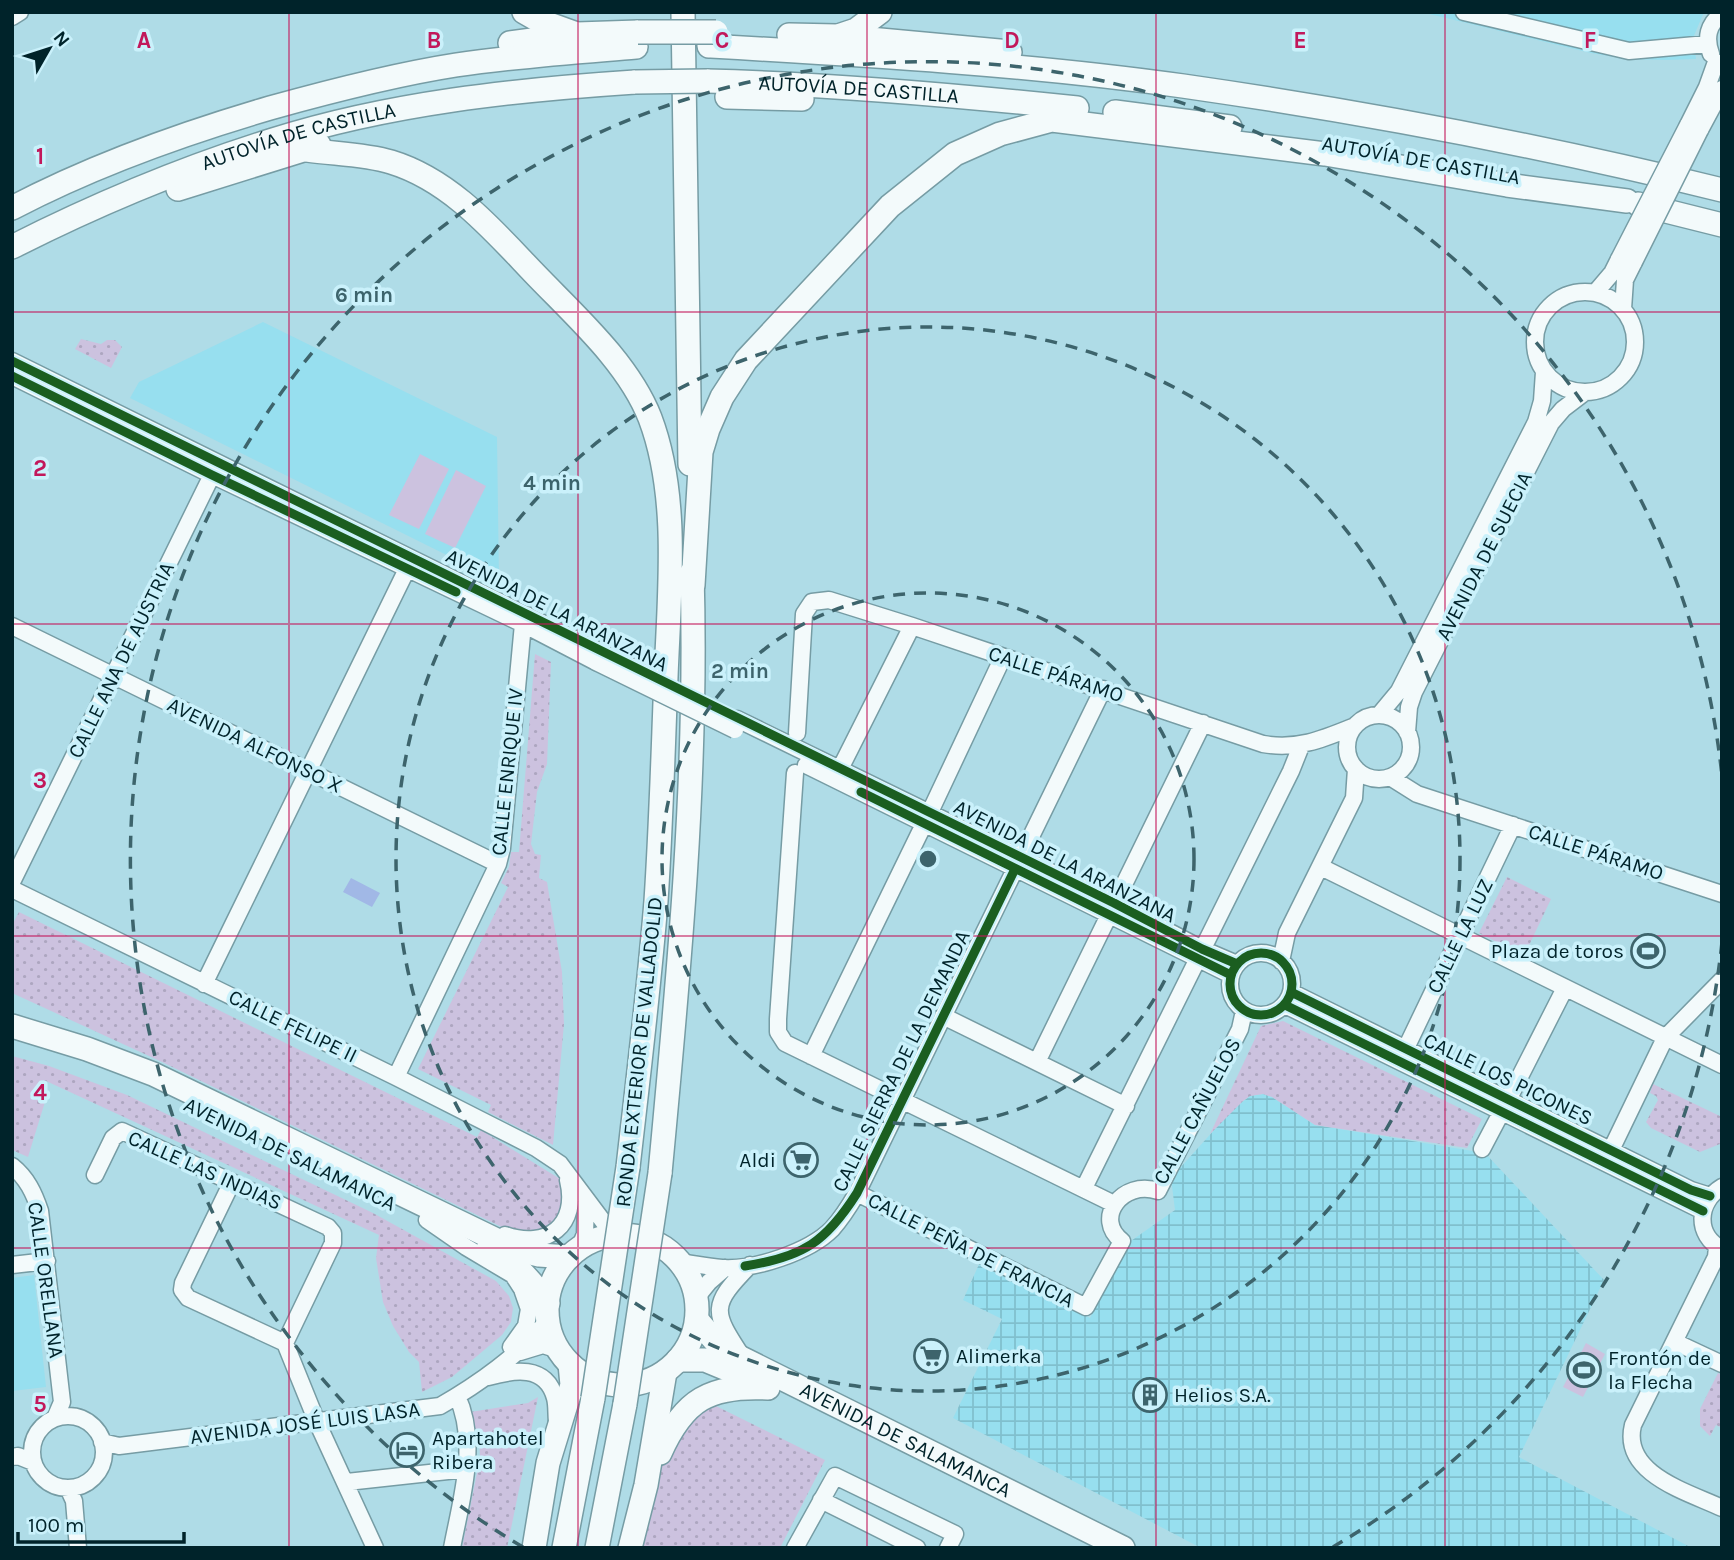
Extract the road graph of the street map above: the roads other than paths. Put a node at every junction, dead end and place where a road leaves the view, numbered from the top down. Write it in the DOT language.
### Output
graph roads {
  1 [pos="20,12"];
  2 [pos="524,12"];
  3 [pos="671,12"];
  4 [pos="683,12"];
  5 [pos="880,12"];
  6 [pos="1464,12"];
  7 [pos="1722,13"];
  8 [pos="12,17"];
  9 [pos="578,34"];
  10 [pos="836,36"];
  11 [pos="713,39"];
  12 [pos="637,40"];
  13 [pos="1707,44"];
  14 [pos="1719,64"];
  15 [pos="705,88"];
  16 [pos="634,89"];
  17 [pos="1722,89"];
  18 [pos="1052,120"];
  19 [pos="212,125"];
  20 [pos="1429,125"];
  21 [pos="1694,128"];
  22 [pos="307,150"];
  23 [pos="1722,190"];
  24 [pos="1627,201"];
  25 [pos="12,208"];
  26 [pos="1722,225"];
  27 [pos="12,247"];
  28 [pos="1627,260"];
  29 [pos="12,262"];
  30 [pos="1595,293"];
  31 [pos="1623,309"];
  32 [pos="1544,372"];
  33 [pos="16,375"];
  34 [pos="1584,393"];
  35 [pos="212,475"];
  36 [pos="670,552"];
  37 [pos="407,569"];
  38 [pos="693,585"];
  39 [pos="525,619"];
  40 [pos="12,626"];
  41 [pos="912,626"];
  42 [pos="1003,657"];
  43 [pos="113,677"];
  44 [pos="1103,689"];
  45 [pos="1379,715"];
  46 [pos="1203,723"];
  47 [pos="736,724"];
  48 [pos="1355,726"];
  49 [pos="1407,732"];
  50 [pos="797,733"];
  51 [pos="1308,744"];
  52 [pos="1408,761"];
  53 [pos="1352,763"];
  54 [pos="840,769"];
  55 [pos="310,771"];
  56 [pos="795,773"];
  57 [pos="1384,778"];
  58 [pos="1354,798"];
  59 [pos="1429,798"];
  60 [pos="927,818"];
  61 [pos="1513,825"];
  62 [pos="1018,863"];
  63 [pos="498,864"];
  64 [pos="1321,867"];
  65 [pos="12,882"];
  66 [pos="12,889"];
  67 [pos="1722,894"];
  68 [pos="1111,910"];
  69 [pos="1460,936"];
  70 [pos="1200,954"];
  71 [pos="1275,957"];
  72 [pos="1234,970"];
  73 [pos="1722,980"];
  74 [pos="204,984"];
  75 [pos="1565,988"];
  76 [pos="1288,998"];
  77 [pos="1250,1013"];
  78 [pos="943,1016"];
  79 [pos="12,1026"];
  80 [pos="1665,1038"];
  81 [pos="12,1040"];
  82 [pos="1406,1048"];
  83 [pos="811,1056"];
  84 [pos="1037,1062"];
  85 [pos="1722,1065"];
  86 [pos="396,1077"];
  87 [pos="902,1100"];
  88 [pos="1505,1105"];
  89 [pos="1126,1106"];
  90 [pos="1482,1149"];
  91 [pos="1611,1150"];
  92 [pos="12,1166"];
  93 [pos="567,1174"];
  94 [pos="94,1175"];
  95 [pos="232,1182"];
  96 [pos="1084,1188"];
  97 [pos="857,1193"];
  98 [pos="1711,1198"];
  99 [pos="586,1202"];
  100 [pos="1114,1204"];
  101 [pos="430,1215"];
  102 [pos="614,1236"];
  103 [pos="1719,1252"];
  104 [pos="574,1253"];
  105 [pos="47,1261"];
  106 [pos="679,1262"];
  107 [pos="12,1265"];
  108 [pos="750,1265"];
  109 [pos="725,1268"];
  110 [pos="697,1309"];
  111 [pos="548,1312"];
  112 [pos="1675,1342"];
  113 [pos="285,1343"];
  114 [pos="511,1356"];
  115 [pos="565,1357"];
  116 [pos="744,1360"];
  117 [pos="1722,1364"];
  118 [pos="672,1366"];
  119 [pos="487,1374"];
  120 [pos="768,1388"];
  121 [pos="457,1396"];
  122 [pos="64,1411"];
  123 [pos="317,1422"];
  124 [pos="557,1427"];
  125 [pos="103,1449"];
  126 [pos="24,1455"];
  127 [pos="466,1469"];
  128 [pos="347,1482"];
  129 [pos="646,1485"];
  130 [pos="74,1492"];
  131 [pos="821,1500"];
  132 [pos="1722,1508"];
  133 [pos="78,1548"];
  134 [pos="375,1548"];
  135 [pos="452,1548"];
  136 [pos="534,1548"];
  137 [pos="564,1548"];
  138 [pos="597,1548"];
  139 [pos="630,1548"];
  140 [pos="795,1548"];
  141 [pos="917,1548"];
  142 [pos="948,1548"];
  143 [pos="1095,1548"];
  144 [pos="1122,1548"];
  1 -- 8 [label="street"];
  2 -- 9 [label="highway"];
  3 -- 36 [label="highway"];
  4 -- 38 [label="highway"];
  5 -- 10 [label="highway"];
  6 -- 13 [label="street"];
  7 -- 13 [label="street"];
  9 -- 12 [label="highway"];
  9 -- 19 [label="highway"];
  10 -- 11 [label="highway"];
  10 -- 20 [label="highway"];
  11 -- 12 [label="highway, AUTOVÍA DE CASTILLA"];
  11 -- 20 [label="highway, AUTOVÍA DE CASTILLA"];
  12 -- 19 [label="highway, AUTOVÍA DE CASTILLA"];
  13 -- 14 [label="street"];
  14 -- 21 [label="street"];
  15 -- 16 [label="highway, AUTOVÍA DE CASTILLA, bridge"];
  15 -- 18 [label="highway"];
  15 -- 24 [label="highway, AUTOVÍA DE CASTILLA"];
  16 -- 22 [label="highway"];
  16 -- 27 [label="highway, AUTOVÍA DE CASTILLA"];
  17 -- 21 [label="street"];
  18 -- 24 [label="highway"];
  18 -- 38 [label="highway"];
  19 -- 25 [label="highway, AUTOVÍA DE CASTILLA"];
  20 -- 23 [label="highway, AUTOVÍA DE CASTILLA"];
  21 -- 28 [label="street, bridge"];
  22 -- 29 [label="highway"];
  22 -- 36 [label="highway"];
  24 -- 26 [label="highway, AUTOVÍA DE CASTILLA"];
  28 -- 30 [label="street"];
  28 -- 31 [label="street"];
  30 -- 31 [label="street"];
  30 -- 32 [label="street"];
  31 -- 34 [label="street"];
  32 -- 34 [label="street"];
  32 -- 45 [label="street, AVENIDA DE SUECIA"];
  33 -- 35 [label="street, AVENIDA DE LA ARANZANA"];
  33 -- 39 [label="street, AVENIDA DE LA ARANZANA"];
  34 -- 49 [label="street, AVENIDA DE SUECIA"];
  35 -- 37 [label="street, AVENIDA DE LA ARANZANA"];
  35 -- 43 [label="street, CALLE ANA DE AUSTRIA"];
  36 -- 137 [label="highway, RONDA EXTERIOR DE VALLADOLID, bridge"];
  37 -- 39 [label="street, AVENIDA DE LA ARANZANA"];
  37 -- 55 [label="street"];
  38 -- 138 [label="highway, RONDA EXTERIOR DE VALLADOLID, bridge"];
  39 -- 47 [label="street, AVENIDA DE LA ARANZANA, bridge"];
  39 -- 63 [label="street, CALLE ENRIQUE IV"];
  40 -- 43 [label="street, AVENIDA ALFONSO X"];
  41 -- 42 [label="street, CALLE PÁRAMO"];
  41 -- 50 [label="street, CALLE PÁRAMO"];
  41 -- 54 [label="street"];
  42 -- 44 [label="street, CALLE PÁRAMO"];
  42 -- 60 [label="street"];
  43 -- 55 [label="street, AVENIDA ALFONSO X"];
  43 -- 65 [label="street, CALLE ANA DE AUSTRIA"];
  44 -- 46 [label="street, CALLE PÁRAMO"];
  44 -- 62 [label="street, CALLE SIERRA DE LA DEMANDA"];
  45 -- 48 [label="street"];
  45 -- 49 [label="street"];
  46 -- 51 [label="street, CALLE PÁRAMO"];
  46 -- 68 [label="street"];
  47 -- 54 [label="street, AVENIDA DE LA ARANZANA"];
  47 -- 60 [label="street, AVENIDA DE LA ARANZANA"];
  48 -- 51 [label="street, CALLE PÁRAMO"];
  48 -- 53 [label="street"];
  49 -- 52 [label="street"];
  51 -- 53 [label="street, CALLE PÁRAMO"];
  51 -- 70 [label="street"];
  52 -- 57 [label="street"];
  52 -- 59 [label="street"];
  53 -- 57 [label="street"];
  53 -- 58 [label="street"];
  54 -- 60 [label="street, AVENIDA DE LA ARANZANA"];
  55 -- 63 [label="street, AVENIDA ALFONSO X"];
  55 -- 74 [label="street"];
  56 -- 83 [label="street"];
  57 -- 58 [label="street"];
  57 -- 59 [label="street, CALLE PÁRAMO"];
  58 -- 64 [label="street"];
  59 -- 61 [label="street, CALLE PÁRAMO"];
  60 -- 62 [label="street, AVENIDA DE LA ARANZANA"];
  60 -- 83 [label="street"];
  61 -- 67 [label="street, CALLE PÁRAMO"];
  61 -- 69 [label="street, CALLE LA LUZ"];
  62 -- 68 [label="street, AVENIDA DE LA ARANZANA"];
  62 -- 78 [label="street, CALLE SIERRA DE LA DEMANDA"];
  63 -- 86 [label="street, CALLE ENRIQUE IV"];
  64 -- 69 [label="street"];
  64 -- 71 [label="street"];
  66 -- 74 [label="street, CALLE FELIPE II"];
  68 -- 70 [label="street, AVENIDA DE LA ARANZANA"];
  68 -- 84 [label="street"];
  69 -- 75 [label="street"];
  69 -- 82 [label="street, CALLE LA LUZ"];
  70 -- 72 [label="street, AVENIDA DE LA ARANZANA"];
  70 -- 89 [label="street"];
  71 -- 72 [label="street"];
  71 -- 76 [label="street"];
  72 -- 77 [label="street"];
  73 -- 80 [label="street"];
  74 -- 86 [label="street, CALLE FELIPE II"];
  75 -- 80 [label="street"];
  75 -- 88 [label="street"];
  76 -- 77 [label="street"];
  76 -- 82 [label="street, CALLE LOS PICONES"];
  76 -- 88 [label="street, CALLE LOS PICONES"];
  77 -- 100 [label="street, CALLE CAÑUELOS"];
  78 -- 84 [label="street"];
  78 -- 87 [label="street, CALLE SIERRA DE LA DEMANDA"];
  79 -- 101 [label="highway, AVENIDA DE SALAMANCA"];
  80 -- 85 [label="street"];
  80 -- 91 [label="street"];
  81 -- 101 [label="highway, AVENIDA DE SALAMANCA"];
  82 -- 88 [label="street, CALLE LOS PICONES"];
  83 -- 87 [label="street"];
  84 -- 89 [label="street"];
  86 -- 93 [label="street, CALLE FELIPE II"];
  87 -- 96 [label="street"];
  87 -- 97 [label="street, CALLE SIERRA DE LA DEMANDA"];
  88 -- 90 [label="street"];
  88 -- 91 [label="street, CALLE LOS PICONES"];
  88 -- 98 [label="street, CALLE LOS PICONES"];
  89 -- 96 [label="street"];
  91 -- 98 [label="street, CALLE LOS PICONES"];
  92 -- 105 [label="street, CALLE ORELLANA"];
  93 -- 99 [label="street, CALLE FELIPE II"];
  93 -- 101 [label="street, AVENIDA DE SALAMANCA"];
  94 -- 95 [label="street, CALLE LAS INDIAS"];
  95 -- 113 [label="street, CALLE LAS INDIAS"];
  95 -- 113 [label="street"];
  96 -- 100 [label="street"];
  97 -- 100 [label="street, CALLE PEÑA DE FRANCIA"];
  97 -- 108 [label="street, CALLE SIERRA DE LA DEMANDA"];
  98 -- 103 [label="street"];
  99 -- 102 [label="street, CALLE FELIPE II"];
  99 -- 104 [label="street"];
  101 -- 104 [label="highway, AVENIDA DE SALAMANCA"];
  101 -- 111 [label="highway, AVENIDA DE SALAMANCA"];
  101 -- 119 [label="street, AVENIDA JOSÉ LUIS LASA"];
  102 -- 104 [label="highway"];
  102 -- 106 [label="highway"];
  103 -- 112 [label="street"];
  104 -- 111 [label="highway"];
  105 -- 107 [label="street"];
  105 -- 122 [label="street, CALLE ORELLANA"];
  106 -- 109 [label="street, CALLE SIERRA DE LA DEMANDA"];
  106 -- 110 [label="highway"];
  108 -- 109 [label="street, CALLE SIERRA DE LA DEMANDA"];
  108 -- 116 [label="street"];
  109 -- 110 [label="street"];
  110 -- 116 [label="highway, AVENIDA DE SALAMANCA"];
  110 -- 118 [label="highway"];
  111 -- 114 [label="street, AVENIDA JOSÉ LUIS LASA"];
  111 -- 115 [label="highway"];
  112 -- 117 [label="street"];
  112 -- 132 [label="street"];
  113 -- 123 [label="street"];
  114 -- 115 [label="street, AVENIDA JOSÉ LUIS LASA"];
  114 -- 119 [label="street, AVENIDA JOSÉ LUIS LASA"];
  115 -- 118 [label="highway"];
  115 -- 124 [label="highway"];
  116 -- 144 [label="highway, AVENIDA DE SALAMANCA"];
  118 -- 120 [label="highway, AVENIDA DE SALAMANCA"];
  118 -- 129 [label="highway"];
  119 -- 121 [label="street, AVENIDA JOSÉ LUIS LASA"];
  119 -- 124 [label="street, AVENIDA JOSÉ LUIS LASA"];
  120 -- 129 [label="highway"];
  120 -- 143 [label="highway, AVENIDA DE SALAMANCA"];
  121 -- 123 [label="street, AVENIDA JOSÉ LUIS LASA"];
  121 -- 127 [label="street"];
  122 -- 125 [label="street"];
  122 -- 126 [label="street"];
  123 -- 125 [label="street, AVENIDA JOSÉ LUIS LASA"];
  123 -- 128 [label="street"];
  124 -- 136 [label="highway"];
  125 -- 130 [label="street"];
  126 -- 130 [label="street"];
  127 -- 128 [label="street"];
  127 -- 135 [label="street"];
  128 -- 134 [label="street"];
  129 -- 139 [label="highway"];
  130 -- 133 [label="street"];
  131 -- 140 [label="street"];
  131 -- 141 [label="street"];
  131 -- 142 [label="street"];
}
